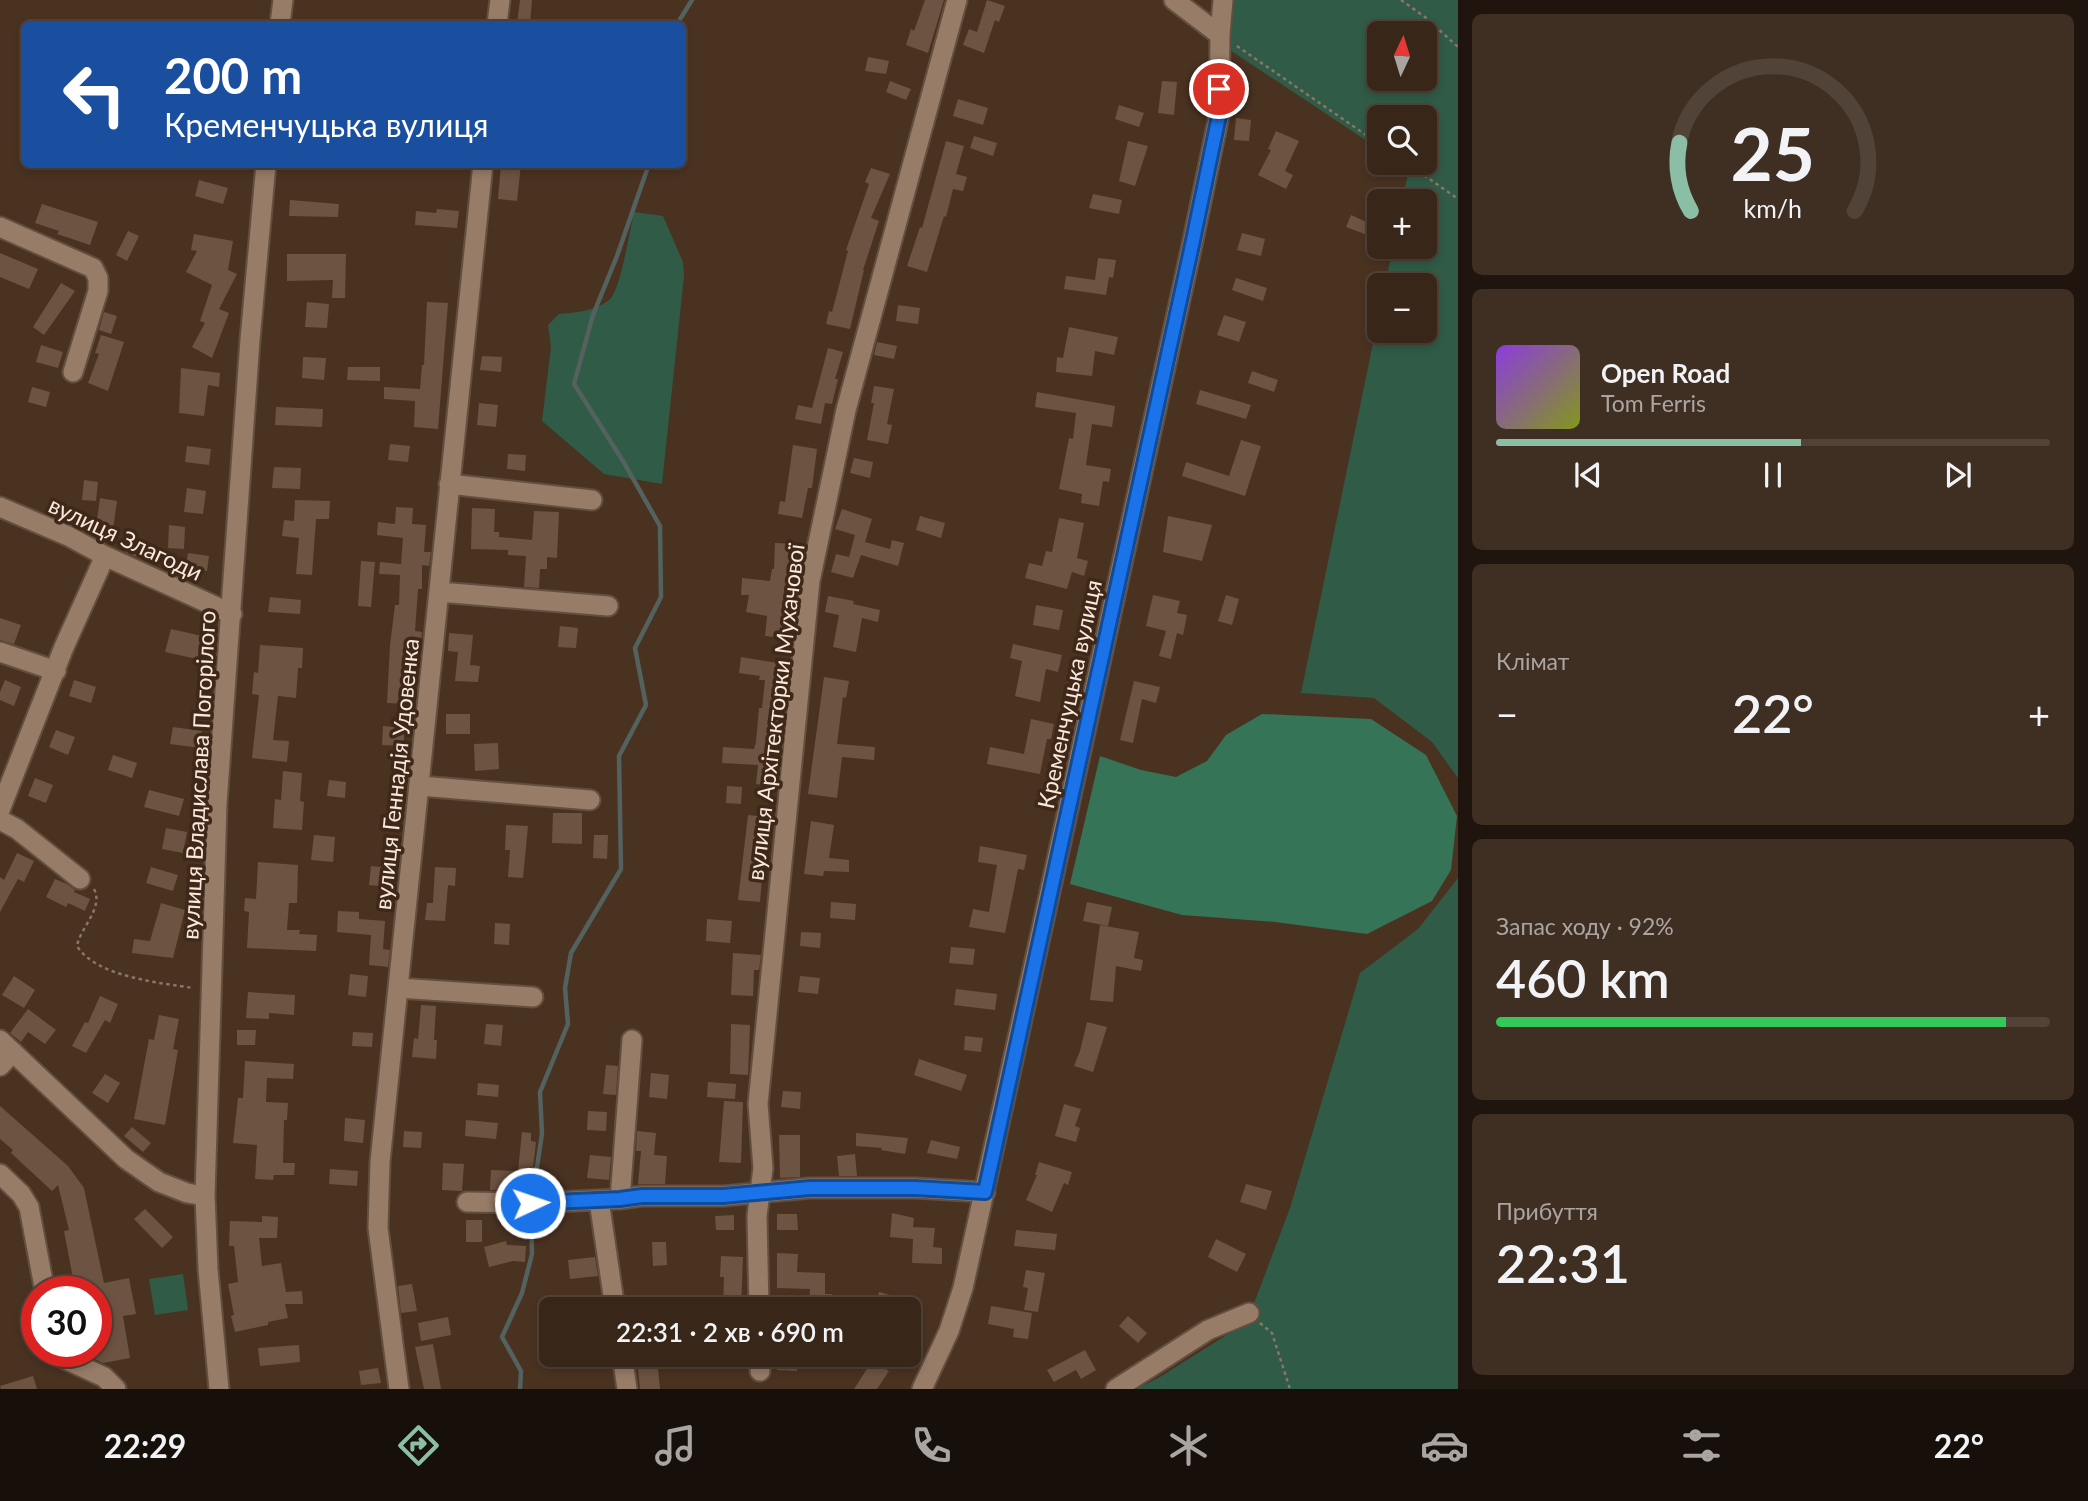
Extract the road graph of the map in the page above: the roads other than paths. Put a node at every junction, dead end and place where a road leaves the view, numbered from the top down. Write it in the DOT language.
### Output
graph roads {
  1 [pos="283,0"];
  2 [pos="500,0"];
  3 [pos="957,0"];
  4 [pos="1174,0"];
  5 [pos="1223,0"];
  6 [pos="280,21"];
  7 [pos="497,21"];
  8 [pos="1220,35"];
  9 [pos="266,168"];
  10 [pos="483,168"];
  11 [pos="0,227"];
  12 [pos="73,372"];
  13 [pos="449,484"];
  14 [pos="592,500"];
  15 [pos="0,507"];
  16 [pos="105,556"];
  17 [pos="439,592"];
  18 [pos="608,606"];
  19 [pos="232,614"];
  20 [pos="0,652"];
  21 [pos="56,671"];
  22 [pos="420,786"];
  23 [pos="590,800"];
  24 [pos="0,810"];
  25 [pos="0,820"];
  26 [pos="80,879"];
  27 [pos="398,988"];
  28 [pos="533,997"];
  29 [pos="632,1040"];
  30 [pos="4,1053"];
  31 [pos="0,1174"];
  32 [pos="985,1192"];
  33 [pos="761,1193"];
  34 [pos="205,1196"];
  35 [pos="620,1199"];
  36 [pos="598,1200"];
  37 [pos="467,1202"];
  38 [pos="42,1276"];
  39 [pos="613,1297"];
  40 [pos="759,1297"];
  41 [pos="1249,1313"];
  42 [pos="82,1367"];
  43 [pos="624,1367"];
  44 [pos="116,1389"];
  45 [pos="219,1389"];
  46 [pos="399,1389"];
  47 [pos="627,1389"];
  48 [pos="922,1389"];
  49 [pos="1116,1389"];
  1 -- 6 [label="street"];
  2 -- 7 [label="street"];
  3 -- 33 [label="street, вулиця Архітекторки Мухачової"];
  4 -- 8 [label="street"];
  5 -- 8 [label="street, Кременчуцька вулиця"];
  8 -- 32 [label="street, Кременчуцька вулиця"];
  9 -- 19 [label="street, вулиця Владислава Погорілого"];
  10 -- 13 [label="street, вулиця Геннадія Удовенка"];
  11 -- 12 [label="street"];
  13 -- 14 [label="street"];
  13 -- 17 [label="street, вулиця Геннадія Удовенка"];
  15 -- 16 [label="street, вулиця Злагоди"];
  16 -- 19 [label="street, вулиця Злагоди"];
  16 -- 21 [label="street"];
  17 -- 18 [label="street"];
  17 -- 22 [label="street, вулиця Геннадія Удовенка"];
  19 -- 34 [label="street, вулиця Владислава Погорілого"];
  20 -- 21 [label="street"];
  21 -- 24 [label="street"];
  22 -- 23 [label="street"];
  22 -- 27 [label="street, вулиця Геннадія Удовенка"];
  25 -- 26 [label="street"];
  27 -- 28 [label="street"];
  27 -- 46 [label="street, вулиця Геннадія Удовенка"];
  29 -- 35 [label="street"];
  30 -- 34 [label="street"];
  31 -- 38 [label="street"];
  32 -- 33 [label="street"];
  32 -- 48 [label="street, Кременчуцька вулиця"];
  33 -- 35 [label="street"];
  33 -- 40 [label="street, вулиця Архітекторки Мухачової"];
  34 -- 45 [label="street, вулиця Владислава Погорілого"];
  35 -- 36 [label="street"];
  36 -- 37 [label="street"];
  36 -- 39 [label="street"];
  41 -- 49 [label="street"];
  42 -- 44 [label="street"];
  43 -- 47 [label="street"];
}
